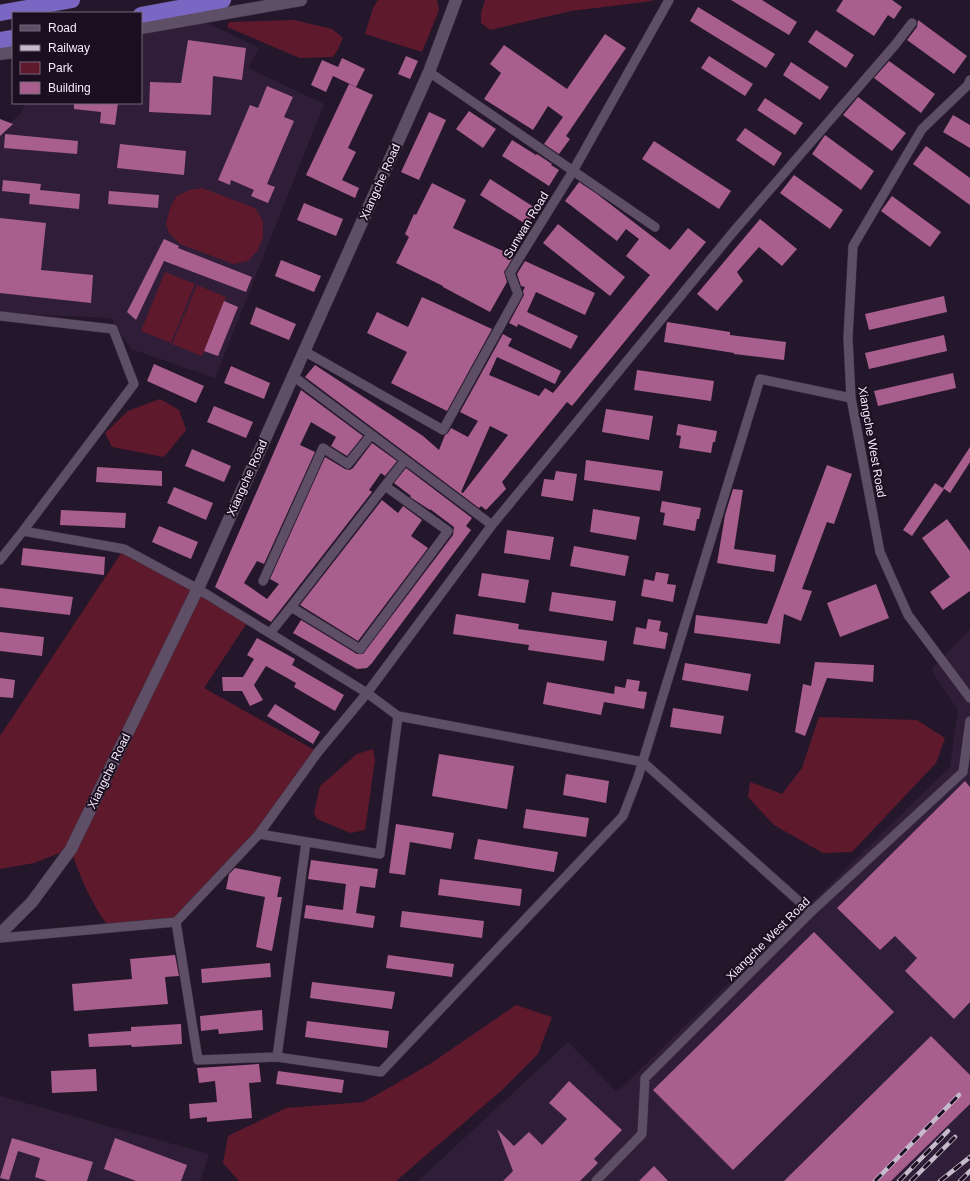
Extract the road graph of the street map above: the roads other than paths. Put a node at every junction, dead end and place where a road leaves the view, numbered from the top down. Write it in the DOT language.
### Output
graph roads {
  1 [pos="72,0"];
  2 [pos="223,0"];
  3 [pos="301,0"];
  4 [pos="456,0"];
  5 [pos="669,0"];
  6 [pos="0,13"];
  7 [pos="142,15"];
  8 [pos="912,23"];
  9 [pos="142,28"];
  10 [pos="12,38"];
  11 [pos="0,40"];
  12 [pos="12,52"];
  13 [pos="0,54"];
  14 [pos="429,72"];
  15 [pos="970,80"];
  16 [pos="573,170"];
  17 [pos="655,227"];
  18 [pos="0,316"];
  19 [pos="304,351"];
  20 [pos="293,376"];
  21 [pos="850,398"];
  22 [pos="371,435"];
  23 [pos="405,460"];
  24 [pos="385,486"];
  25 [pos="492,525"];
  26 [pos="23,531"];
  27 [pos="0,560"];
  28 [pos="263,581"];
  29 [pos="198,589"];
  30 [pos="291,607"];
  31 [pos="270,633"];
  32 [pos="367,693"];
  33 [pos="970,698"];
  34 [pos="398,716"];
  35 [pos="970,721"];
  36 [pos="643,762"];
  37 [pos="259,834"];
  38 [pos="306,842"];
  39 [pos="811,912"];
  40 [pos="176,922"];
  41 [pos="0,934"];
  42 [pos="0,938"];
  43 [pos="277,1057"];
  44 [pos="596,1181"];
  1 -- 6 [label="highway"];
  2 -- 7 [label="highway"];
  3 -- 9 [label="street"];
  4 -- 14 [label="street, Xiangche Road"];
  5 -- 16 [label="street, Sunwan Road"];
  8 -- 25 [label="street"];
  10 -- 11 [label="highway"];
  12 -- 13 [label="street"];
  14 -- 16 [label="street"];
  14 -- 19 [label="street, Xiangche Road"];
  15 -- 21 [label="street, Xiangche West Road"];
  16 -- 17 [label="street"];
  16 -- 19 [label="street, Sunwan Road"];
  18 -- 26 [label="street"];
  19 -- 20 [label="street, Xiangche Road"];
  20 -- 22 [label="street"];
  20 -- 29 [label="street, Xiangche Road"];
  21 -- 33 [label="street, Xiangche West Road"];
  21 -- 36 [label="street"];
  22 -- 23 [label="street"];
  22 -- 28 [label="street"];
  23 -- 24 [label="street"];
  23 -- 25 [label="street"];
  24 -- 30 [label="street"];
  24 -- 30 [label="street"];
  25 -- 32 [label="street"];
  26 -- 27 [label="street"];
  26 -- 29 [label="street"];
  29 -- 31 [label="street"];
  29 -- 41 [label="street, Xiangche Road"];
  30 -- 31 [label="street"];
  31 -- 32 [label="street"];
  32 -- 34 [label="street"];
  32 -- 37 [label="street"];
  34 -- 36 [label="street"];
  34 -- 38 [label="street"];
  35 -- 39 [label="street, Xiangche West Road"];
  36 -- 39 [label="street"];
  36 -- 43 [label="street"];
  37 -- 38 [label="street"];
  37 -- 40 [label="street"];
  38 -- 43 [label="street"];
  39 -- 44 [label="street, Xiangche West Road"];
  40 -- 42 [label="street"];
  40 -- 43 [label="street"];
}
